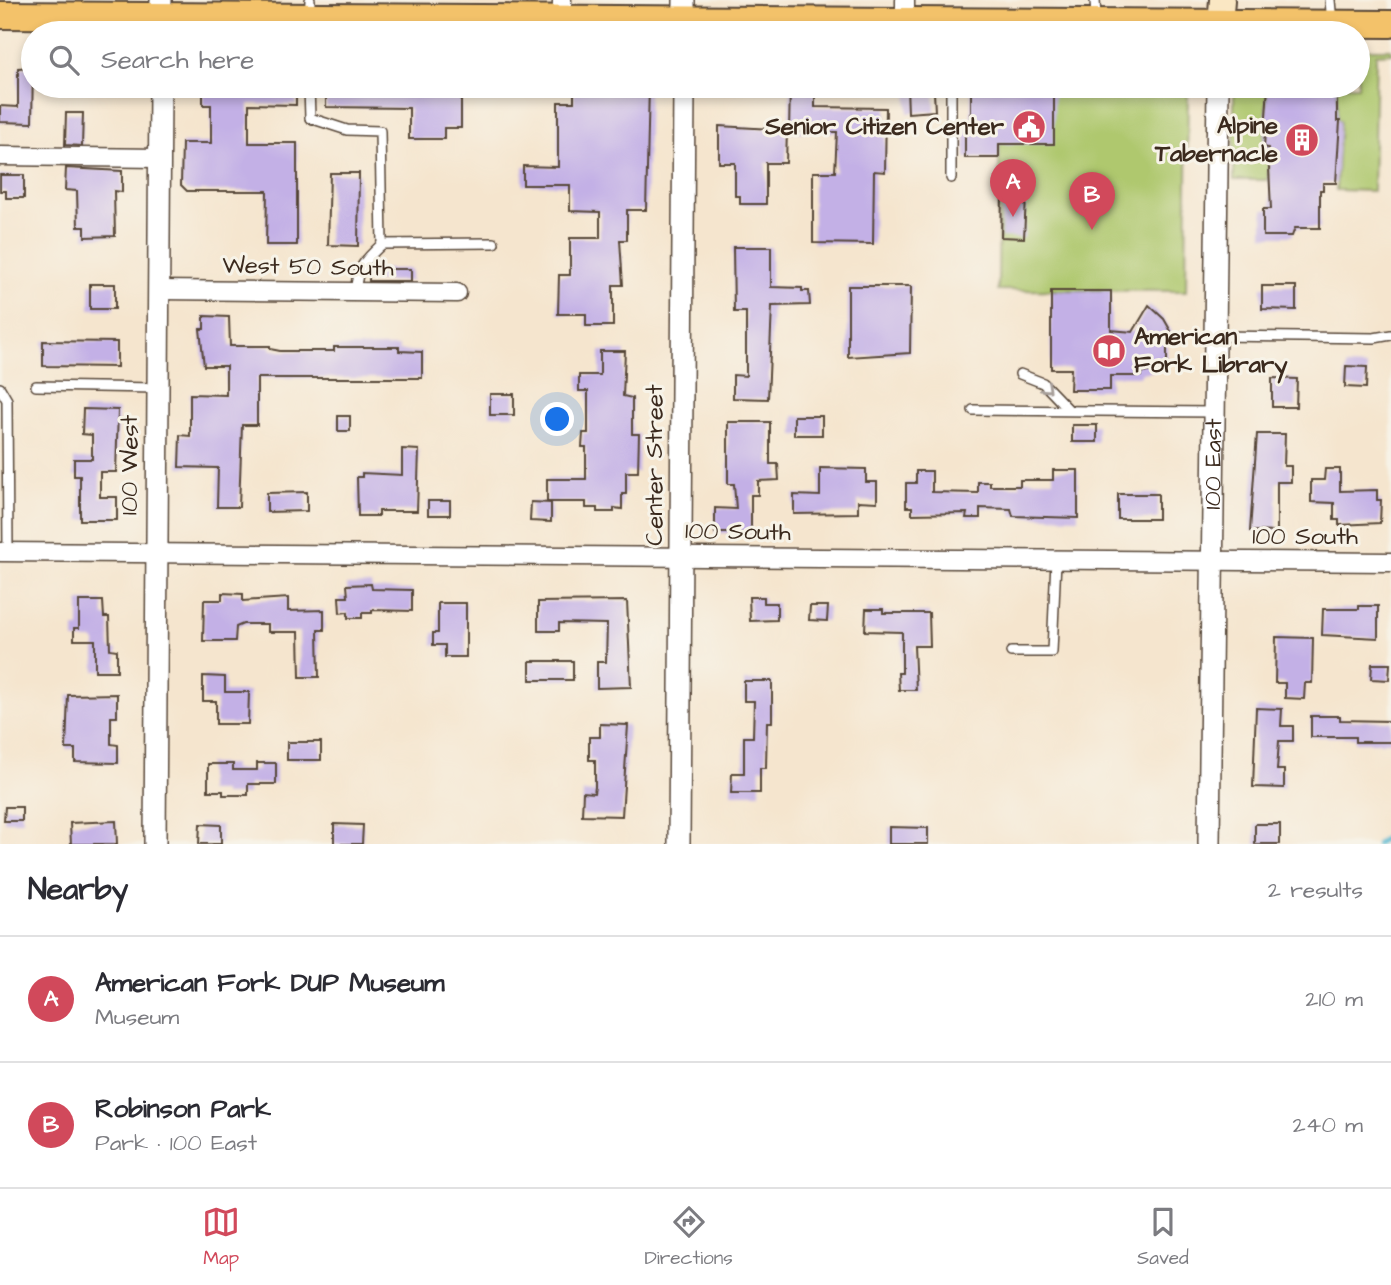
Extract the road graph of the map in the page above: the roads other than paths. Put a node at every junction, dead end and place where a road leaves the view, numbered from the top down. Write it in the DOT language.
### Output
graph roads {
  1 [pos="562,9"];
  2 [pos="3,10"];
  3 [pos="905,11"];
  4 [pos="1096,11"];
  5 [pos="1331,12"];
  6 [pos="309,16"];
  7 [pos="161,17"];
  8 [pos="684,17"];
  9 [pos="1221,19"];
  10 [pos="933,21"];
  11 [pos="1011,21"];
  12 [pos="1391,24"];
  13 [pos="160,98"];
  14 [pos="309,98"];
  15 [pos="684,98"];
  16 [pos="951,98"];
  17 [pos="1218,98"];
  18 [pos="0,156"];
  19 [pos="159,158"];
  20 [pos="951,178"];
  21 [pos="494,243"];
  22 [pos="382,244"];
  23 [pos="158,289"];
  24 [pos="356,292"];
  25 [pos="457,293"];
  26 [pos="1391,335"];
  27 [pos="1215,336"];
  28 [pos="1020,374"];
  29 [pos="36,386"];
  30 [pos="0,387"];
  31 [pos="157,388"];
  32 [pos="973,410"];
  33 [pos="1069,410"];
  34 [pos="1214,412"];
  35 [pos="4,552"];
  36 [pos="156,553"];
  37 [pos="681,556"];
  38 [pos="1056,560"];
  39 [pos="1211,561"];
  40 [pos="1391,562"];
  41 [pos="1011,652"];
  42 [pos="155,844"];
  43 [pos="680,844"];
  44 [pos="1209,844"];
  1 -- 6 [label="main road"];
  1 -- 8 [label="main road"];
  2 -- 7 [label="main road"];
  3 -- 8 [label="main road"];
  3 -- 10 [label="main road"];
  4 -- 9 [label="main road"];
  4 -- 11 [label="main road"];
  5 -- 9 [label="main road"];
  5 -- 12 [label="main road"];
  6 -- 7 [label="main road"];
  13 -- 19 [label="street, 100 West"];
  14 -- 22 [label="lane"];
  15 -- 37 [label="street, Center Street"];
  16 -- 20 [label="lane"];
  17 -- 27 [label="street, 100 East"];
  18 -- 19 [label="street"];
  19 -- 23 [label="street, 100 West"];
  21 -- 22 [label="lane"];
  22 -- 24 [label="lane"];
  23 -- 24 [label="street, West 50 South"];
  23 -- 31 [label="street, 100 West"];
  24 -- 25 [label="street, West 50 South"];
  26 -- 27 [label="lane"];
  27 -- 34 [label="street, 100 East"];
  28 -- 33 [label="lane, one-way"];
  29 -- 31 [label="lane"];
  30 -- 35 [label="lane"];
  31 -- 36 [label="street, 100 West"];
  32 -- 33 [label="lane"];
  33 -- 34 [label="lane"];
  34 -- 39 [label="street, 100 East"];
  35 -- 36 [label="street, 100 South"];
  36 -- 37 [label="street, 100 South"];
  36 -- 42 [label="street, 100 West"];
  37 -- 38 [label="street, 100 South"];
  37 -- 43 [label="street, Center Street"];
  38 -- 39 [label="street, 100 South"];
  38 -- 41 [label="lane"];
  39 -- 40 [label="street, 100 South"];
  39 -- 44 [label="street, 100 East"];
}
